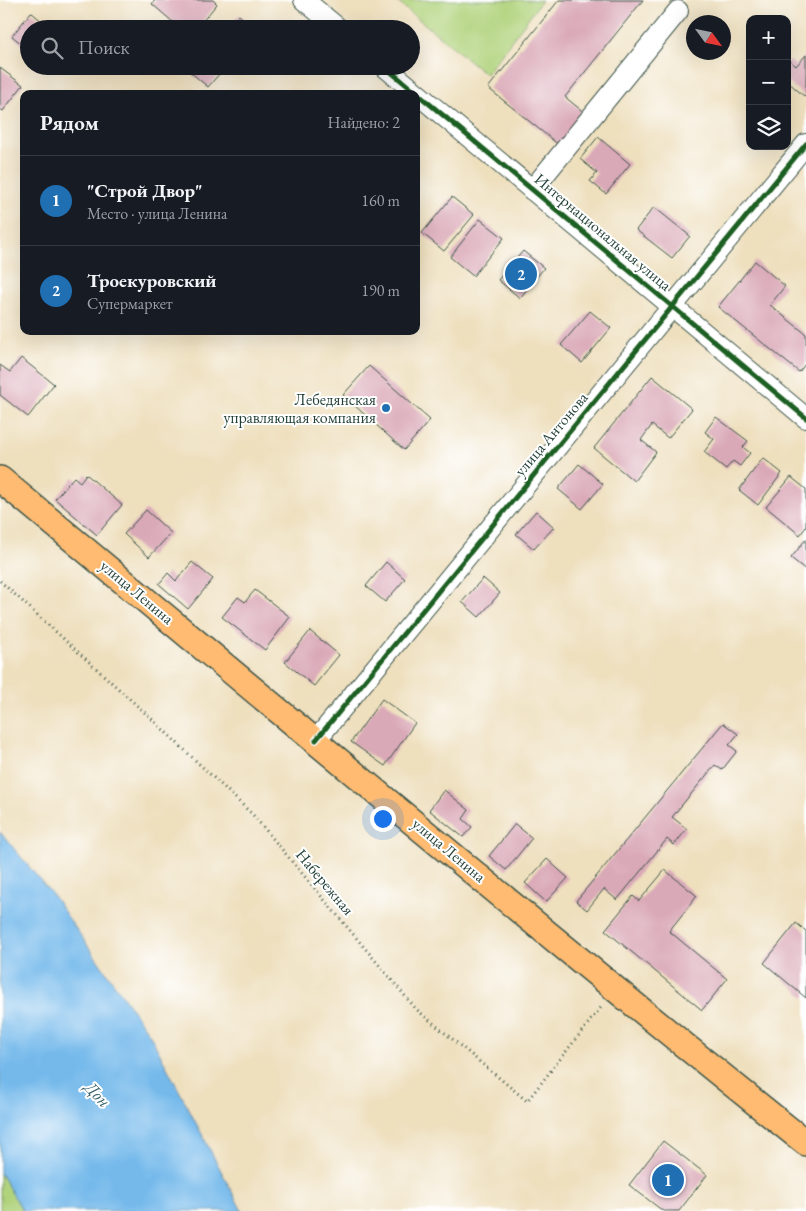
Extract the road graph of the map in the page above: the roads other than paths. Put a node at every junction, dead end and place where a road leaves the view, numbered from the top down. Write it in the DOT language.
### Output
graph roads {
  1 [pos="304,0"];
  2 [pos="678,11"];
  3 [pos="328,20"];
  4 [pos="395,75"];
  5 [pos="413,90"];
  6 [pos="420,96"];
  7 [pos="806,144"];
  8 [pos="532,190"];
  9 [pos="673,307"];
  10 [pos="806,418"];
  11 [pos="0,479"];
  12 [pos="316,740"];
  13 [pos="806,1144"];
  1 -- 3 [label="street"];
  2 -- 8 [label="street"];
  4 -- 5 [label="street, Интернациональная улица"];
  6 -- 8 [label="street, Интернациональная улица"];
  7 -- 9 [label="street, улица Антонова"];
  8 -- 9 [label="street, Интернациональная улица"];
  9 -- 10 [label="street, Интернациональная улица"];
  9 -- 12 [label="street, улица Антонова"];
  11 -- 12 [label="main road, улица Ленина"];
  12 -- 13 [label="main road, улица Ленина"];
}
